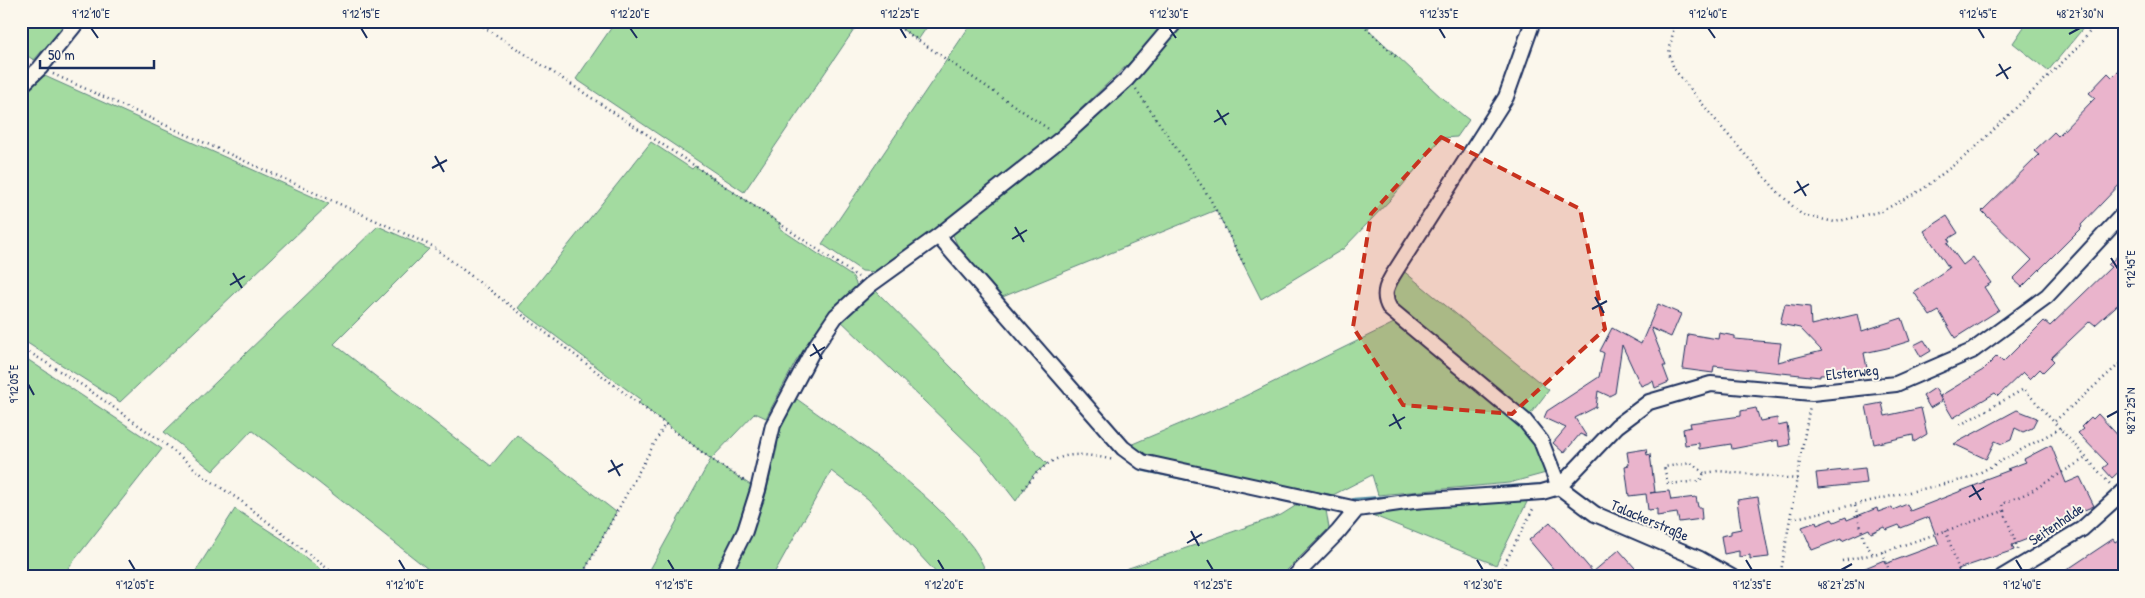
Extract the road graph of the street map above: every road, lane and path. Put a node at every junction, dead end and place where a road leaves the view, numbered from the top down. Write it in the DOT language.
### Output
graph roads {
  1 [pos="78,21"];
  2 [pos="475,21"];
  3 [pos="890,21"];
  4 [pos="1176,21"];
  5 [pos="1359,21"];
  6 [pos="1533,21"];
  7 [pos="1675,21"];
  8 [pos="2096,21"];
  9 [pos="21,56"];
  10 [pos="1398,59"];
  11 [pos="40,68"];
  12 [pos="1132,84"];
  13 [pos="21,86"];
  14 [pos="1062,138"];
  15 [pos="2124,213"];
  16 [pos="938,236"];
  17 [pos="1244,264"];
  18 [pos="870,285"];
  19 [pos="21,347"];
  20 [pos="2124,360"];
  21 [pos="1812,392"];
  22 [pos="2055,422"];
  23 [pos="665,424"];
  24 [pos="1960,425"];
  25 [pos="2061,428"];
  26 [pos="2086,458"];
  27 [pos="1142,462"];
  28 [pos="1704,473"];
  29 [pos="1796,479"];
  30 [pos="1559,487"];
  31 [pos="1023,489"];
  32 [pos="758,490"];
  33 [pos="1542,492"];
  34 [pos="2122,493"];
  35 [pos="1855,506"];
  36 [pos="1357,509"];
  37 [pos="2004,511"];
  38 [pos="1792,519"];
  39 [pos="1946,531"];
  40 [pos="1883,552"];
  41 [pos="1873,554"];
  42 [pos="1842,561"];
  43 [pos="2023,565"];
  44 [pos="338,577"];
  45 [pos="581,577"];
  46 [pos="722,577"];
  47 [pos="1294,577"];
  48 [pos="1498,577"];
  49 [pos="1732,577"];
  50 [pos="1780,577"];
  51 [pos="1891,577"];
  52 [pos="1961,577"];
  53 [pos="2002,577"];
  1 -- 11 [label="street"];
  2 -- 18 [label="path"];
  3 -- 14 [label="path"];
  4 -- 14 [label="street"];
  5 -- 10 [label="path"];
  6 -- 30 [label="street"];
  7 -- 8 [label="path"];
  9 -- 11 [label="path"];
  11 -- 13 [label="street"];
  11 -- 23 [label="path"];
  12 -- 17 [label="path"];
  14 -- 16 [label="street"];
  15 -- 21 [label="street, Elsterweg"];
  16 -- 18 [label="street"];
  16 -- 27 [label="street"];
  18 -- 32 [label="street"];
  19 -- 44 [label="path"];
  20 -- 22 [label="path"];
  21 -- 29 [label="path"];
  21 -- 30 [label="street, Elsterweg"];
  22 -- 24 [label="path"];
  22 -- 25 [label="path"];
  23 -- 32 [label="path"];
  23 -- 45 [label="path"];
  25 -- 26 [label="path"];
  25 -- 35 [label="path"];
  26 -- 34 [label="path"];
  26 -- 37 [label="path"];
  27 -- 31 [label="path"];
  27 -- 36 [label="street"];
  28 -- 28 [label="path"];
  28 -- 29 [label="path"];
  29 -- 38 [label="path"];
  30 -- 33 [label="street"];
  30 -- 49 [label="street, Talackerstraße"];
  32 -- 46 [label="street"];
  33 -- 36 [label="street"];
  33 -- 48 [label="path"];
  34 -- 43 [label="street, Seitenhalde"];
  35 -- 38 [label="path"];
  35 -- 41 [label="path"];
  36 -- 47 [label="street"];
  37 -- 39 [label="path"];
  37 -- 43 [label="path"];
  38 -- 50 [label="path"];
  39 -- 40 [label="path"];
  39 -- 52 [label="path"];
  40 -- 41 [label="path"];
  40 -- 51 [label="path"];
  41 -- 42 [label="path"];
  43 -- 53 [label="street, Seitenhalde"];
}
